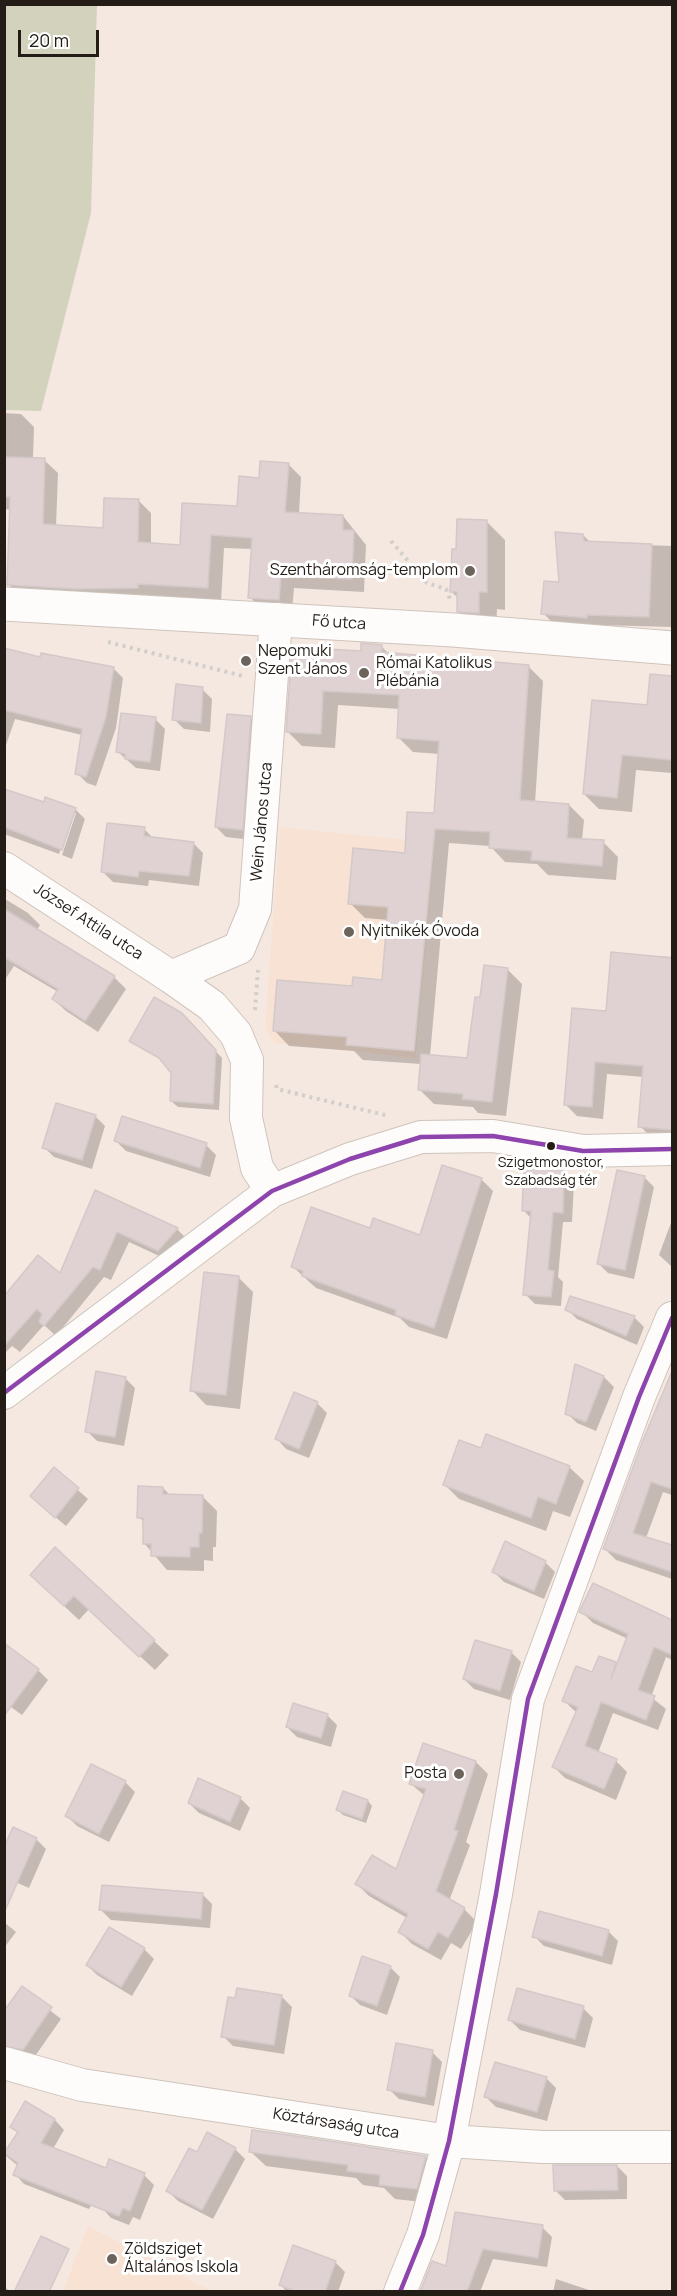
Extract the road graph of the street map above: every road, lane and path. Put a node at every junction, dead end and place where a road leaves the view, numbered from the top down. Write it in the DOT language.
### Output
graph roads {
  1 [pos="391,541"];
  2 [pos="4,604"];
  3 [pos="276,619"];
  4 [pos="453,630"];
  5 [pos="103,641"];
  6 [pos="672,648"];
  7 [pos="273,683"];
  8 [pos="4,868"];
  9 [pos="171,977"];
  10 [pos="273,1079"];
  11 [pos="421,1137"];
  12 [pos="672,1149"];
  13 [pos="272,1191"];
  14 [pos="672,1318"];
  15 [pos="4,1393"];
  16 [pos="4,2063"];
  17 [pos="449,2141"];
  18 [pos="672,2148"];
  19 [pos="400,2292"];
  1 -- 4 [label="path"];
  2 -- 3 [label="main road, Fő utca"];
  3 -- 4 [label="main road, Fő utca"];
  3 -- 7 [label="street, Wein János utca"];
  4 -- 6 [label="main road, Fő utca"];
  5 -- 7 [label="path"];
  7 -- 9 [label="street, Wein János utca"];
  8 -- 9 [label="street, József Attila utca"];
  9 -- 13 [label="street, József Attila utca"];
  10 -- 11 [label="path"];
  11 -- 12 [label="street"];
  11 -- 13 [label="street"];
  13 -- 15 [label="street"];
  14 -- 17 [label="street"];
  16 -- 17 [label="street, Köztársaság utca"];
  17 -- 18 [label="street, Köztársaság utca"];
  17 -- 19 [label="street"];
}
